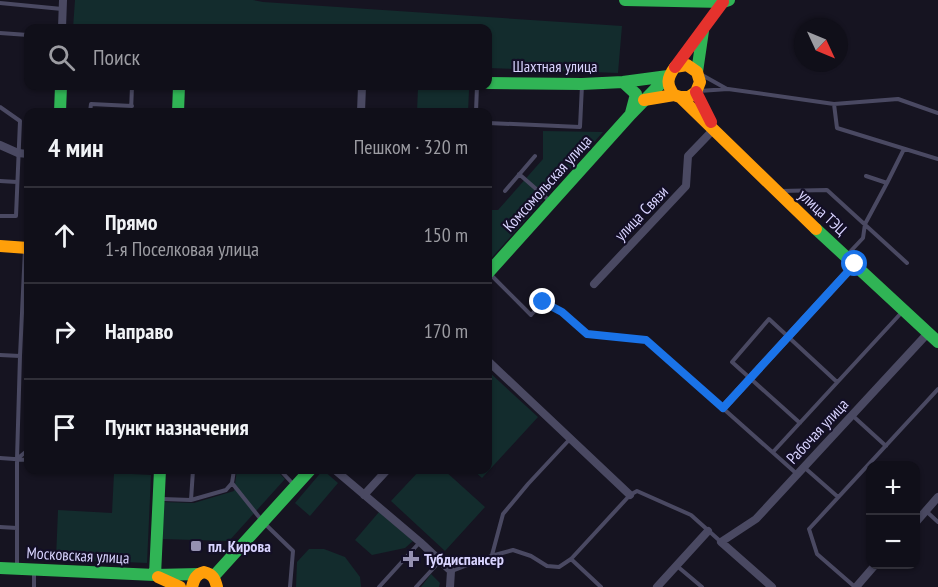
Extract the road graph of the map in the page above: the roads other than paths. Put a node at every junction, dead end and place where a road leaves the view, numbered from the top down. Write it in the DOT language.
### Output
graph roads {
  1 [pos="625,0"];
  2 [pos="726,1"];
  3 [pos="0,3"];
  4 [pos="63,4"];
  5 [pos="62,24"];
  6 [pos="703,30"];
  7 [pos="0,33"];
  8 [pos="24,35"];
  9 [pos="672,72"];
  10 [pos="697,72"];
  11 [pos="623,82"];
  12 [pos="492,83"];
  13 [pos="582,84"];
  14 [pos="728,89"];
  15 [pos="61,90"];
  16 [pos="132,90"];
  17 [pos="179,90"];
  18 [pos="362,90"];
  19 [pos="477,90"];
  20 [pos="696,92"];
  21 [pos="677,96"];
  22 [pos="644,100"];
  23 [pos="834,104"];
  24 [pos="132,106"];
  25 [pos="0,107"];
  26 [pos="60,108"];
  27 [pos="90,108"];
  28 [pos="178,108"];
  29 [pos="361,108"];
  30 [pos="476,108"];
  31 [pos="938,112"];
  32 [pos="631,114"];
  33 [pos="492,123"];
  34 [pos="714,129"];
  35 [pos="0,145"];
  36 [pos="904,149"];
  37 [pos="18,153"];
  38 [pos="24,154"];
  39 [pos="534,156"];
  40 [pos="938,159"];
  41 [pos="519,174"];
  42 [pos="866,176"];
  43 [pos="0,181"];
  44 [pos="17,182"];
  45 [pos="886,183"];
  46 [pos="505,191"];
  47 [pos="776,191"];
  48 [pos="551,202"];
  49 [pos="0,216"];
  50 [pos="865,224"];
  51 [pos="0,246"];
  52 [pos="24,248"];
  53 [pos="850,260"];
  54 [pos="908,263"];
  55 [pos="492,268"];
  56 [pos="492,277"];
  57 [pos="594,284"];
  58 [pos="24,294"];
  59 [pos="903,310"];
  60 [pos="928,333"];
  61 [pos="788,337"];
  62 [pos="938,342"];
  63 [pos="0,355"];
  64 [pos="20,356"];
  65 [pos="492,365"];
  66 [pos="751,378"];
  67 [pos="837,382"];
  68 [pos="938,389"];
  69 [pos="723,408"];
  70 [pos="852,416"];
  71 [pos="800,423"];
  72 [pos="570,439"];
  73 [pos="886,446"];
  74 [pos="772,452"];
  75 [pos="24,453"];
  76 [pos="0,458"];
  77 [pos="17,459"];
  78 [pos="24,460"];
  79 [pos="804,467"];
  80 [pos="160,474"];
  81 [pos="193,474"];
  82 [pos="233,474"];
  83 [pos="284,474"];
  84 [pos="306,474"];
  85 [pos="339,474"];
  86 [pos="383,474"];
  87 [pos="798,474"];
  88 [pos="232,483"];
  89 [pos="295,486"];
  90 [pos="364,495"];
  91 [pos="630,495"];
  92 [pos="838,497"];
  93 [pos="938,497"];
  94 [pos="158,499"];
  95 [pos="191,500"];
  96 [pos="926,511"];
  97 [pos="920,517"];
  98 [pos="262,522"];
  99 [pos="938,522"];
  100 [pos="0,528"];
  101 [pos="17,528"];
  102 [pos="708,531"];
  103 [pos="420,542"];
  104 [pos="721,542"];
  105 [pos="491,556"];
  106 [pos="571,559"];
  107 [pos="440,561"];
  108 [pos="677,565"];
  109 [pos="0,568"];
  110 [pos="17,569"];
  111 [pos="872,569"];
  112 [pos="34,570"];
  113 [pos="451,571"];
  114 [pos="199,574"];
  115 [pos="154,575"];
  116 [pos="215,582"];
  117 [pos="34,587"];
  118 [pos="180,587"];
  119 [pos="192,587"];
  120 [pos="290,587"];
  121 [pos="379,587"];
  122 [pos="416,587"];
  123 [pos="450,587"];
  124 [pos="601,587"];
  125 [pos="657,587"];
  126 [pos="702,587"];
  127 [pos="772,587"];
  128 [pos="856,587"];
  1 -- 2 [label="street"];
  2 -- 6 [label="street"];
  3 -- 4 [label="lane"];
  4 -- 5 [label="street"];
  6 -- 9 [label="street, Комсомольская улица"];
  6 -- 10 [label="street"];
  7 -- 8 [label="lane"];
  9 -- 10 [label="street"];
  9 -- 11 [label="street, Шахтная улица"];
  9 -- 21 [label="street"];
  9 -- 22 [label="street, Комсомольская улица"];
  10 -- 14 [label="lane"];
  10 -- 20 [label="street"];
  11 -- 13 [label="street, Шахтная улица"];
  11 -- 32 [label="street"];
  12 -- 13 [label="street, Шахтная улица"];
  13 -- 33 [label="lane"];
  14 -- 20 [label="lane"];
  14 -- 23 [label="lane"];
  15 -- 26 [label="street"];
  16 -- 24 [label="lane"];
  17 -- 28 [label="street"];
  18 -- 29 [label="street"];
  19 -- 30 [label="lane"];
  20 -- 21 [label="street"];
  20 -- 34 [label="street"];
  21 -- 22 [label="street"];
  21 -- 34 [label="street, улица ТЭЦ"];
  22 -- 32 [label="street, Комсомольская улица"];
  23 -- 31 [label="lane"];
  23 -- 36 [label="lane"];
  24 -- 27 [label="lane"];
  25 -- 37 [label="lane"];
  32 -- 48 [label="street, Комсомольская улица"];
  34 -- 47 [label="street, улица ТЭЦ"];
  34 -- 57 [label="street, улица Связи"];
  35 -- 37 [label="street"];
  36 -- 40 [label="lane"];
  36 -- 45 [label="lane"];
  37 -- 38 [label="street"];
  37 -- 44 [label="lane"];
  39 -- 41 [label="lane"];
  41 -- 46 [label="lane"];
  41 -- 48 [label="lane"];
  42 -- 45 [label="lane"];
  43 -- 44 [label="lane"];
  44 -- 49 [label="lane"];
  45 -- 50 [label="lane"];
  47 -- 50 [label="lane"];
  47 -- 53 [label="street, улица ТЭЦ"];
  48 -- 55 [label="street, Комсомольская улица"];
  50 -- 53 [label="lane"];
  50 -- 54 [label="lane"];
  51 -- 52 [label="street"];
  53 -- 59 [label="street, улица ТЭЦ"];
  53 -- 61 [label="street"];
  56 -- 69 [label="lane"];
  58 -- 64 [label="lane"];
  59 -- 60 [label="street, улица ТЭЦ"];
  59 -- 67 [label="lane"];
  60 -- 62 [label="street, улица ТЭЦ"];
  60 -- 70 [label="street, Рабочая улица"];
  61 -- 66 [label="street"];
  61 -- 66 [label="lane"];
  61 -- 67 [label="lane"];
  63 -- 64 [label="lane"];
  64 -- 77 [label="lane"];
  65 -- 72 [label="street"];
  66 -- 69 [label="street"];
  66 -- 71 [label="lane"];
  67 -- 71 [label="lane"];
  68 -- 73 [label="lane"];
  69 -- 74 [label="lane"];
  70 -- 73 [label="lane"];
  70 -- 79 [label="street, Рабочая улица"];
  71 -- 74 [label="lane"];
  72 -- 91 [label="street"];
  72 -- 105 [label="lane"];
  73 -- 92 [label="lane"];
  74 -- 87 [label="lane"];
  75 -- 77 [label="lane"];
  76 -- 77 [label="lane"];
  77 -- 78 [label="lane"];
  77 -- 101 [label="lane"];
  79 -- 87 [label="street, Рабочая улица"];
  79 -- 92 [label="lane"];
  80 -- 94 [label="street"];
  81 -- 95 [label="lane"];
  82 -- 88 [label="lane"];
  83 -- 89 [label="lane"];
  84 -- 89 [label="street"];
  85 -- 90 [label="street"];
  86 -- 90 [label="street"];
  87 -- 104 [label="street, Рабочая улица"];
  88 -- 95 [label="lane"];
  88 -- 98 [label="lane"];
  89 -- 98 [label="street"];
  90 -- 103 [label="street"];
  91 -- 102 [label="lane"];
  91 -- 106 [label="lane"];
  92 -- 128 [label="lane"];
  93 -- 96 [label="street"];
  94 -- 95 [label="lane"];
  94 -- 115 [label="street"];
  96 -- 97 [label="street"];
  96 -- 99 [label="lane"];
  98 -- 116 [label="street"];
  98 -- 120 [label="lane"];
  100 -- 101 [label="lane"];
  101 -- 110 [label="lane"];
  102 -- 104 [label="lane"];
  102 -- 108 [label="street"];
  103 -- 107 [label="street"];
  103 -- 121 [label="lane"];
  104 -- 127 [label="street"];
  105 -- 106 [label="lane"];
  105 -- 113 [label="lane"];
  106 -- 124 [label="lane"];
  107 -- 113 [label="street"];
  107 -- 122 [label="lane"];
  108 -- 125 [label="street"];
  108 -- 126 [label="lane"];
  109 -- 110 [label="street, Московская улица"];
  110 -- 112 [label="street, Московская улица"];
  111 -- 128 [label="street"];
  112 -- 115 [label="street, Московская улица"];
  112 -- 117 [label="lane"];
  113 -- 123 [label="street"];
  114 -- 115 [label="street, Московская улица"];
  114 -- 116 [label="street, Московская улица"];
  114 -- 119 [label="street"];
  115 -- 118 [label="street, Московская улица"];
}
